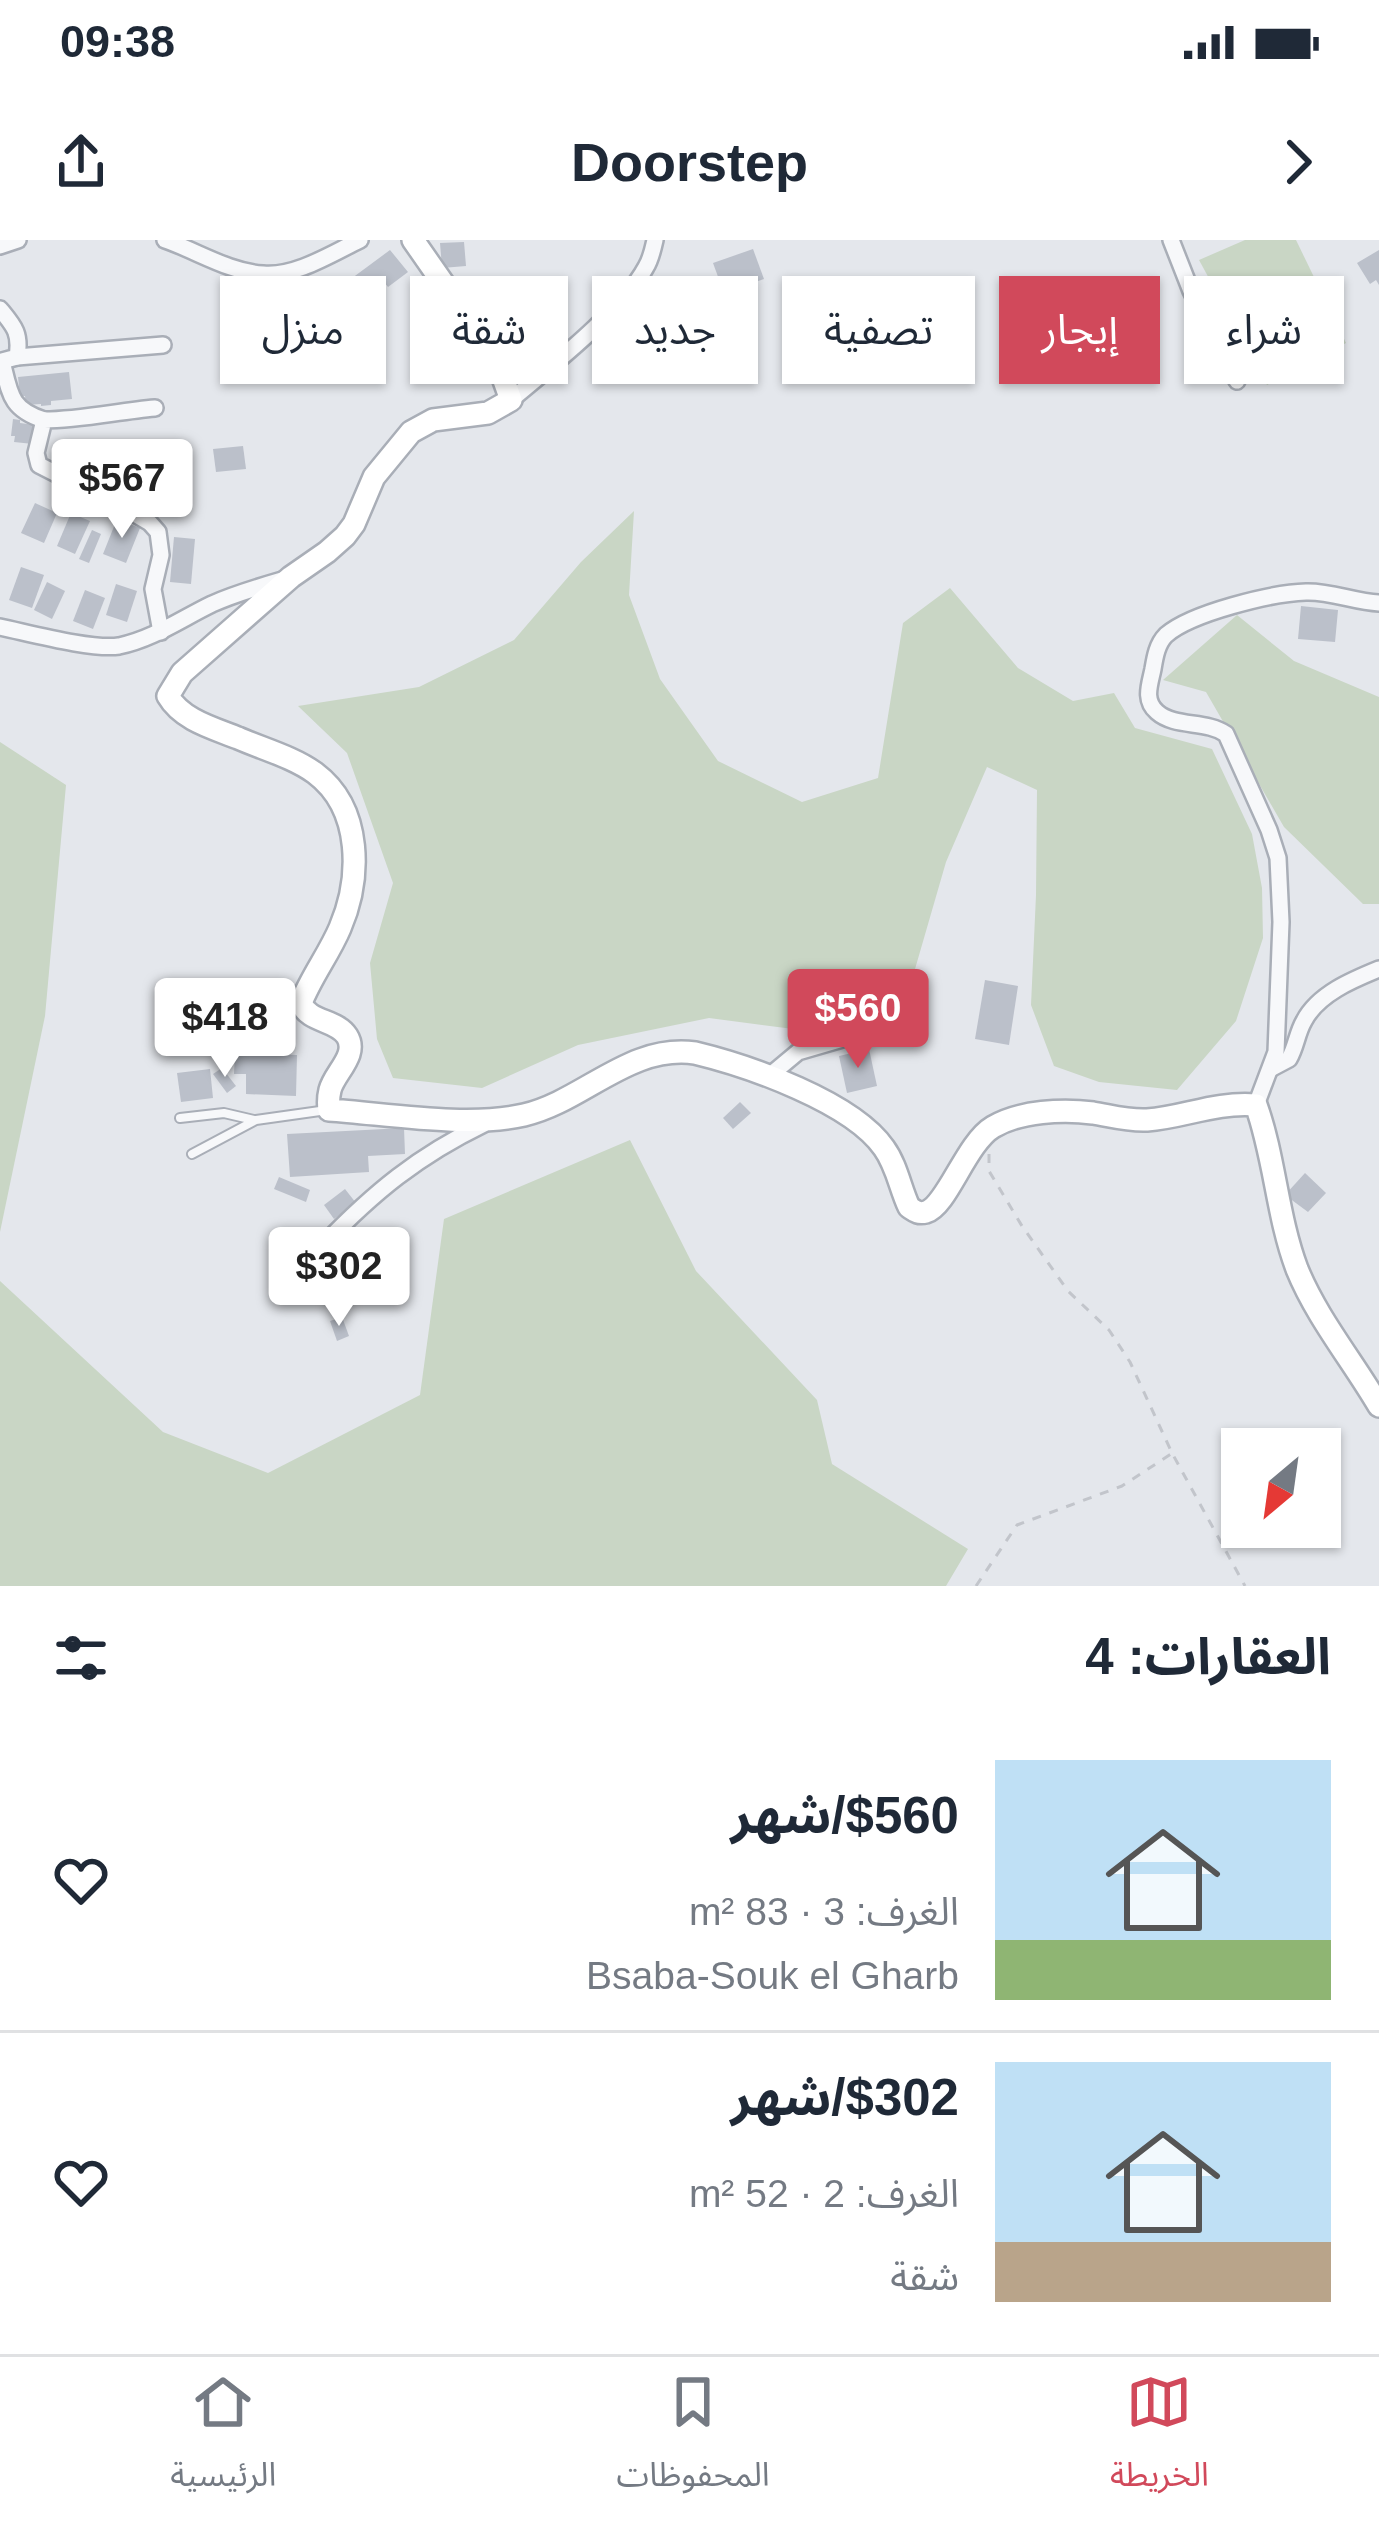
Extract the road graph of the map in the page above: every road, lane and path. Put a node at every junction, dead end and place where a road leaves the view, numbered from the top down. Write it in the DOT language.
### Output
graph roads {
  1 [pos="19,240"];
  2 [pos="165,240"];
  3 [pos="360,240"];
  4 [pos="413,240"];
  5 [pos="655,240"];
  6 [pos="1171,240"];
  7 [pos="0,246"];
  8 [pos="1186,276"];
  9 [pos="0,309"];
  10 [pos="163,345"];
  11 [pos="17,357"];
  12 [pos="512,400"];
  13 [pos="155,408"];
  14 [pos="44,420"];
  15 [pos="291,577"];
  16 [pos="1370,599"];
  17 [pos="0,627"];
  18 [pos="161,632"];
  19 [pos="1379,969"];
  20 [pos="907,1024"];
  21 [pos="1272,1068"];
  22 [pos="768,1077"];
  23 [pos="1256,1105"];
  24 [pos="329,1110"];
  25 [pos="180,1118"];
  26 [pos="256,1120"];
  27 [pos="493,1120"];
  28 [pos="990,1129"];
  29 [pos="192,1154"];
  30 [pos="323,1245"];
  31 [pos="1379,1406"];
  32 [pos="1172,1453"];
  33 [pos="976,1586"];
  34 [pos="1245,1586"];
  1 -- 7 [label="street"];
  2 -- 3 [label="street"];
  4 -- 12 [label="street"];
  5 -- 12 [label="street"];
  6 -- 8 [label="street"];
  9 -- 11 [label="street"];
  10 -- 11 [label="street"];
  11 -- 14 [label="street"];
  12 -- 15 [label="street"];
  13 -- 14 [label="street"];
  14 -- 18 [label="street"];
  15 -- 18 [label="street"];
  15 -- 24 [label="street"];
  16 -- 21 [label="street"];
  17 -- 18 [label="street"];
  19 -- 21 [label="street"];
  20 -- 22 [label="street"];
  21 -- 23 [label="street"];
  22 -- 27 [label="street"];
  22 -- 28 [label="street"];
  23 -- 28 [label="street"];
  23 -- 31 [label="street"];
  24 -- 26 [label="lane"];
  24 -- 27 [label="street"];
  25 -- 26 [label="lane"];
  26 -- 29 [label="lane"];
  27 -- 30 [label="street"];
  28 -- 32 [label="path"];
  32 -- 33 [label="path"];
  32 -- 34 [label="path"];
}
